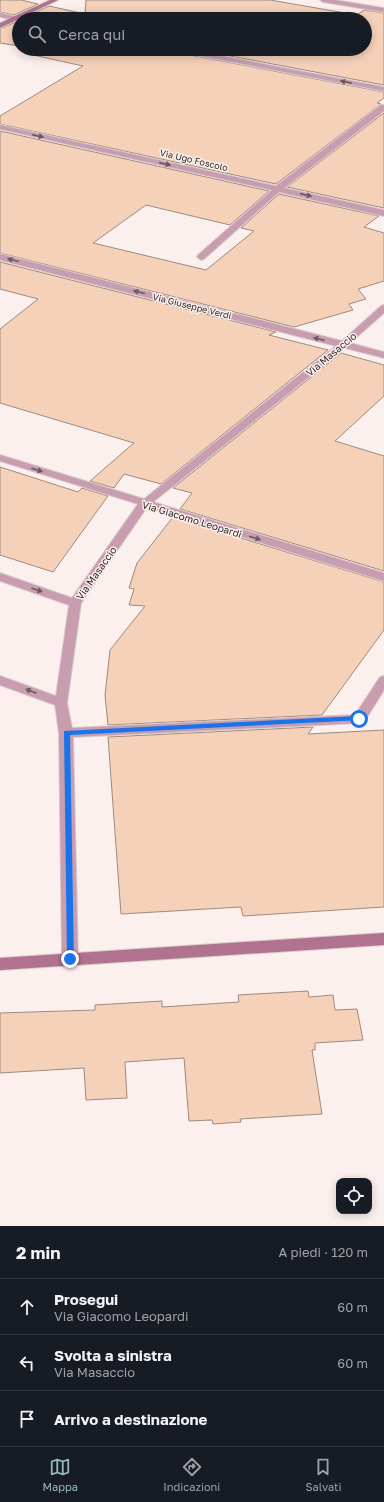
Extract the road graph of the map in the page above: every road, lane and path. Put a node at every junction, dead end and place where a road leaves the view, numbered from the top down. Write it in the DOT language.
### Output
graph roads {
  1 [pos="55,0"];
  2 [pos="323,0"];
  3 [pos="384,10"];
  4 [pos="31,12"];
  5 [pos="0,16"];
  6 [pos="12,18"];
  7 [pos="12,21"];
  8 [pos="0,26"];
  9 [pos="211,56"];
  10 [pos="384,89"];
  11 [pos="384,107"];
  12 [pos="0,127"];
  13 [pos="278,189"];
  14 [pos="384,213"];
  15 [pos="0,257"];
  16 [pos="201,257"];
  17 [pos="384,308"];
  18 [pos="343,345"];
  19 [pos="384,355"];
  20 [pos="0,458"];
  21 [pos="144,504"];
  22 [pos="0,577"];
  23 [pos="384,577"];
  24 [pos="75,602"];
  25 [pos="0,680"];
  26 [pos="384,680"];
  27 [pos="61,703"];
  28 [pos="66,733"];
  29 [pos="384,939"];
  30 [pos="70,959"];
  31 [pos="0,964"];
  1 -- 4 [label="main road"];
  2 -- 3 [label="street"];
  5 -- 6 [label="street"];
  7 -- 8 [label="main road"];
  10 -- 9 [label="street, one-way"];
  11 -- 13 [label="street"];
  12 -- 13 [label="street, Via Ugo Foscolo, one-way"];
  13 -- 14 [label="street, Via Ugo Foscolo, one-way"];
  13 -- 16 [label="street"];
  18 -- 15 [label="street, Via Giuseppe Verdi, one-way"];
  17 -- 18 [label="street, Via Masaccio"];
  18 -- 19 [label="street, Via Giuseppe Verdi"];
  18 -- 21 [label="street, Via Masaccio"];
  20 -- 21 [label="street, Via Giacomo Leopardi, one-way"];
  21 -- 23 [label="street, Via Giacomo Leopardi, one-way"];
  21 -- 24 [label="street, Via Masaccio"];
  22 -- 24 [label="street, one-way"];
  24 -- 27 [label="street, Via Masaccio"];
  27 -- 25 [label="street, one-way"];
  26 -- 28 [label="street"];
  27 -- 28 [label="street, Via Masaccio"];
  28 -- 30 [label="street, Via Masaccio"];
  29 -- 30 [label="main road"];
  30 -- 31 [label="main road"];
}
